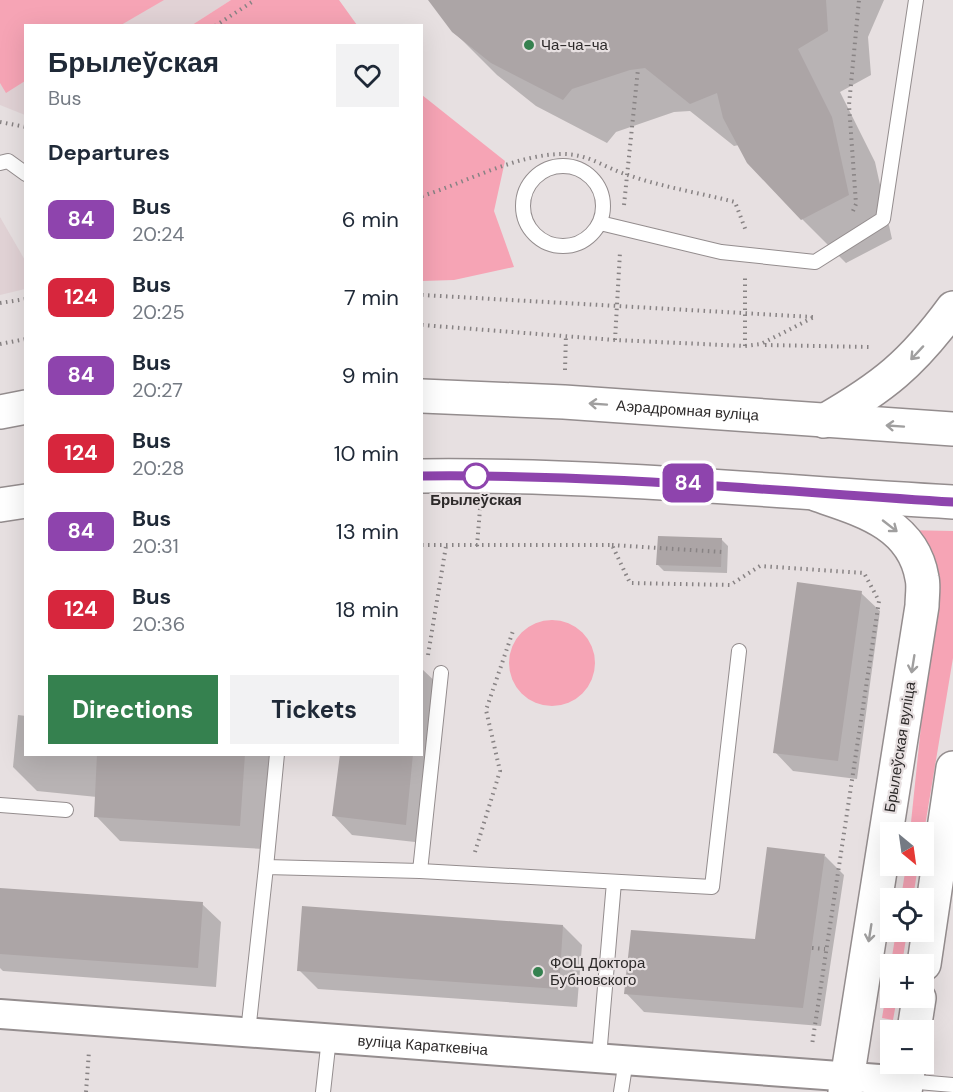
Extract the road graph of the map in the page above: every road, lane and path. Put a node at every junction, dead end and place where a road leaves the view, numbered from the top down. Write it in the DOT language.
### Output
graph roads {
  1 [pos="255,0"];
  2 [pos="859,0"];
  3 [pos="916,0"];
  4 [pos="218,24"];
  5 [pos="0,123"];
  6 [pos="24,127"];
  7 [pos="0,163"];
  8 [pos="24,173"];
  9 [pos="848,218"];
  10 [pos="600,223"];
  11 [pos="423,295"];
  12 [pos="24,299"];
  13 [pos="0,303"];
  14 [pos="953,308"];
  15 [pos="423,325"];
  16 [pos="24,339"];
  17 [pos="0,344"];
  18 [pos="761,345"];
  19 [pos="869,347"];
  20 [pos="423,396"];
  21 [pos="24,407"];
  22 [pos="0,412"];
  23 [pos="824,421"];
  24 [pos="953,429"];
  25 [pos="423,476"];
  26 [pos="818,495"];
  27 [pos="24,501"];
  28 [pos="953,502"];
  29 [pos="0,505"];
  30 [pos="423,545"];
  31 [pos="612,545"];
  32 [pos="722,552"];
  33 [pos="513,631"];
  34 [pos="739,651"];
  35 [pos="441,673"];
  36 [pos="277,756"];
  37 [pos="953,768"];
  38 [pos="0,805"];
  39 [pos="66,810"];
  40 [pos="266,867"];
  41 [pos="420,871"];
  42 [pos="468,873"];
  43 [pos="614,882"];
  44 [pos="812,948"];
  45 [pos="825,949"];
  46 [pos="925,954"];
  47 [pos="0,1014"];
  48 [pos="92,1020"];
  49 [pos="248,1032"];
  50 [pos="329,1038"];
  51 [pos="612,1059"];
  52 [pos="907,1079"];
  53 [pos="846,1084"];
  54 [pos="953,1085"];
  55 [pos="86,1092"];
  56 [pos="323,1092"];
  57 [pos="621,1092"];
  1 -- 4 [label="path"];
  2 -- 9 [label="path"];
  3 -- 10 [label="lane"];
  5 -- 6 [label="path"];
  7 -- 8 [label="lane"];
  10 -- 10 [label="lane"];
  11 -- 18 [label="path"];
  12 -- 13 [label="path"];
  14 -- 23 [label="main road, one-way"];
  15 -- 18 [label="path"];
  16 -- 17 [label="path"];
  18 -- 19 [label="path"];
  23 -- 20 [label="main road, Аэрадромная вуліца, one-way"];
  21 -- 22 [label="main road"];
  24 -- 23 [label="main road, Аэрадромная вуліца, one-way"];
  25 -- 26 [label="main road"];
  26 -- 28 [label="main road"];
  26 -- 53 [label="main road, Брылеўская вуліца, one-way"];
  27 -- 29 [label="main road"];
  30 -- 35 [label="path"];
  31 -- 32 [label="path"];
  33 -- 42 [label="path"];
  34 -- 43 [label="lane"];
  35 -- 41 [label="lane"];
  36 -- 40 [label="lane"];
  37 -- 46 [label="main road"];
  38 -- 39 [label="lane"];
  40 -- 41 [label="lane"];
  40 -- 49 [label="lane"];
  41 -- 42 [label="lane"];
  42 -- 43 [label="lane"];
  43 -- 51 [label="lane"];
  44 -- 45 [label="path"];
  47 -- 48 [label="street, вуліца Караткевіча"];
  48 -- 49 [label="street, вуліца Караткевіча"];
  48 -- 55 [label="path"];
  49 -- 50 [label="street, вуліца Караткевіча"];
  50 -- 51 [label="street, вуліца Караткевіча"];
  50 -- 56 [label="lane"];
  51 -- 53 [label="street, вуліца Караткевіча"];
  51 -- 57 [label="lane"];
  52 -- 53 [label="street, вуліца Караткевіча"];
  52 -- 54 [label="lane"];
}
